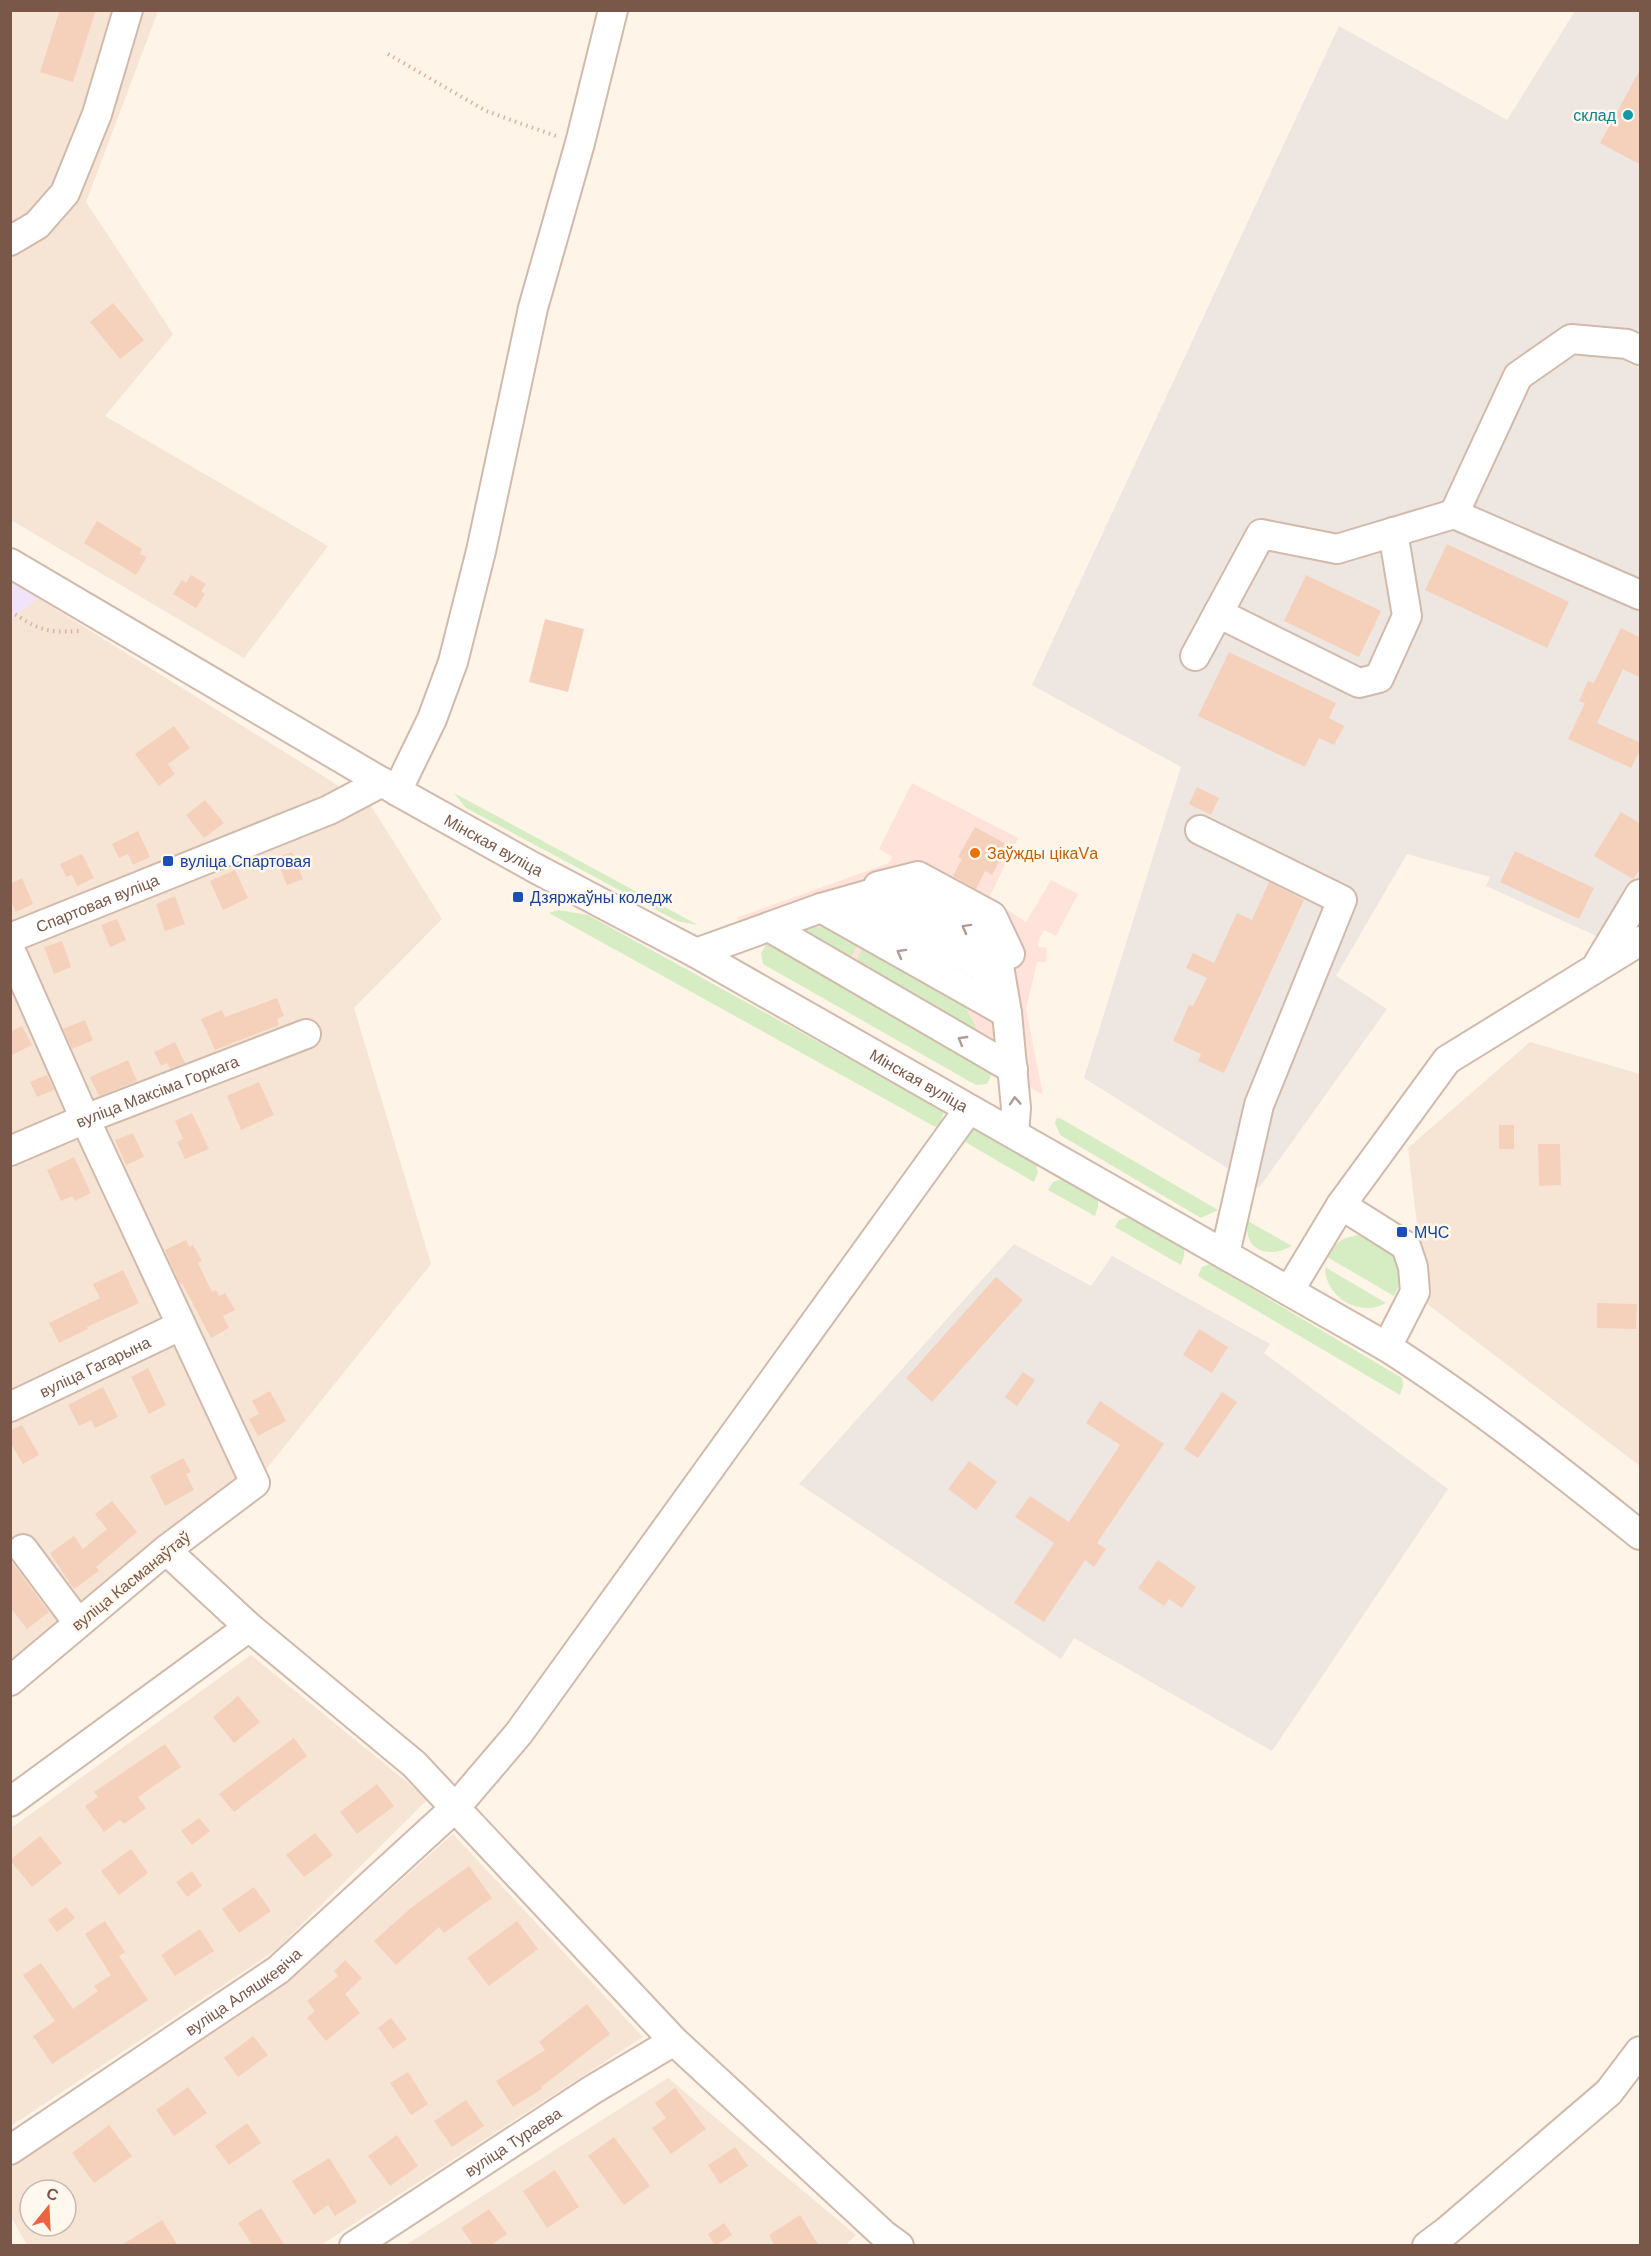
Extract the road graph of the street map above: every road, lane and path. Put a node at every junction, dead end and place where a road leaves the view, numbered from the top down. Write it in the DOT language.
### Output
graph roads {
  1 [pos="128,10"];
  2 [pos="613,10"];
  3 [pos="388,54"];
  4 [pos="580,143"];
  5 [pos="10,242"];
  6 [pos="1641,350"];
  7 [pos="1454,514"];
  8 [pos="1393,532"];
  9 [pos="10,563"];
  10 [pos="1641,596"];
  11 [pos="1218,613"];
  12 [pos="1194,656"];
  13 [pos="389,787"];
  14 [pos="1200,830"];
  15 [pos="1641,894"];
  16 [pos="821,908"];
  17 [pos="769,927"];
  18 [pos="10,938"];
  19 [pos="1641,941"];
  20 [pos="10,949"];
  21 [pos="696,953"];
  22 [pos="1593,971"];
  23 [pos="1007,1013"];
  24 [pos="306,1034"];
  25 [pos="1013,1069"];
  26 [pos="969,1109"];
  27 [pos="85,1119"];
  28 [pos="1014,1133"];
  29 [pos="10,1151"];
  30 [pos="1341,1205"];
  31 [pos="1225,1254"];
  32 [pos="1289,1292"];
  33 [pos="180,1326"];
  34 [pos="1386,1347"];
  35 [pos="10,1407"];
  36 [pos="1641,1534"];
  37 [pos="23,1549"];
  38 [pos="166,1550"];
  39 [pos="74,1617"];
  40 [pos="249,1627"];
  41 [pos="10,1681"];
  42 [pos="10,1802"];
  43 [pos="456,1807"];
  44 [pos="674,2041"];
  45 [pos="1641,2051"];
  46 [pos="10,2150"];
  47 [pos="886,2242"];
  48 [pos="354,2246"];
  49 [pos="1427,2246"];
  1 -- 5 [label="street"];
  2 -- 4 [label="street"];
  3 -- 4 [label="path"];
  4 -- 13 [label="street"];
  6 -- 7 [label="street"];
  7 -- 8 [label="street"];
  7 -- 10 [label="street"];
  8 -- 11 [label="street"];
  8 -- 11 [label="street"];
  9 -- 13 [label="street, Мінская вуліца"];
  11 -- 12 [label="street"];
  13 -- 18 [label="street, Спартовая вуліца"];
  13 -- 21 [label="street, Мінская вуліца"];
  14 -- 31 [label="street"];
  15 -- 22 [label="street"];
  16 -- 17 [label="street"];
  23 -- 16 [label="street, one-way"];
  23 -- 16 [label="street, one-way"];
  17 -- 21 [label="street"];
  25 -- 17 [label="street, one-way"];
  19 -- 22 [label="street"];
  20 -- 27 [label="street"];
  21 -- 26 [label="street, Мінская вуліца"];
  22 -- 30 [label="street"];
  23 -- 25 [label="street"];
  24 -- 27 [label="street, вуліца Максіма Горкага"];
  28 -- 25 [label="street, one-way"];
  26 -- 28 [label="street, Мінская вуліца"];
  26 -- 43 [label="street, вуліца Аляшкевіча"];
  27 -- 29 [label="street, вуліца Максіма Горкага"];
  27 -- 33 [label="street"];
  28 -- 31 [label="street, Мінская вуліца"];
  30 -- 32 [label="street"];
  30 -- 34 [label="street"];
  31 -- 32 [label="street, Мінская вуліца"];
  32 -- 34 [label="street, Мінская вуліца"];
  33 -- 35 [label="street, вуліца Гагарына"];
  33 -- 38 [label="street, вуліца Касманаўтаў"];
  34 -- 36 [label="street, Мінская вуліца"];
  37 -- 39 [label="street"];
  38 -- 40 [label="street"];
  38 -- 41 [label="street, вуліца Касманаўтаў"];
  40 -- 42 [label="street"];
  40 -- 43 [label="street"];
  43 -- 44 [label="street"];
  43 -- 46 [label="street, вуліца Аляшкевіча"];
  44 -- 47 [label="street"];
  44 -- 48 [label="street, вуліца Тураева"];
  45 -- 49 [label="street"];
}
